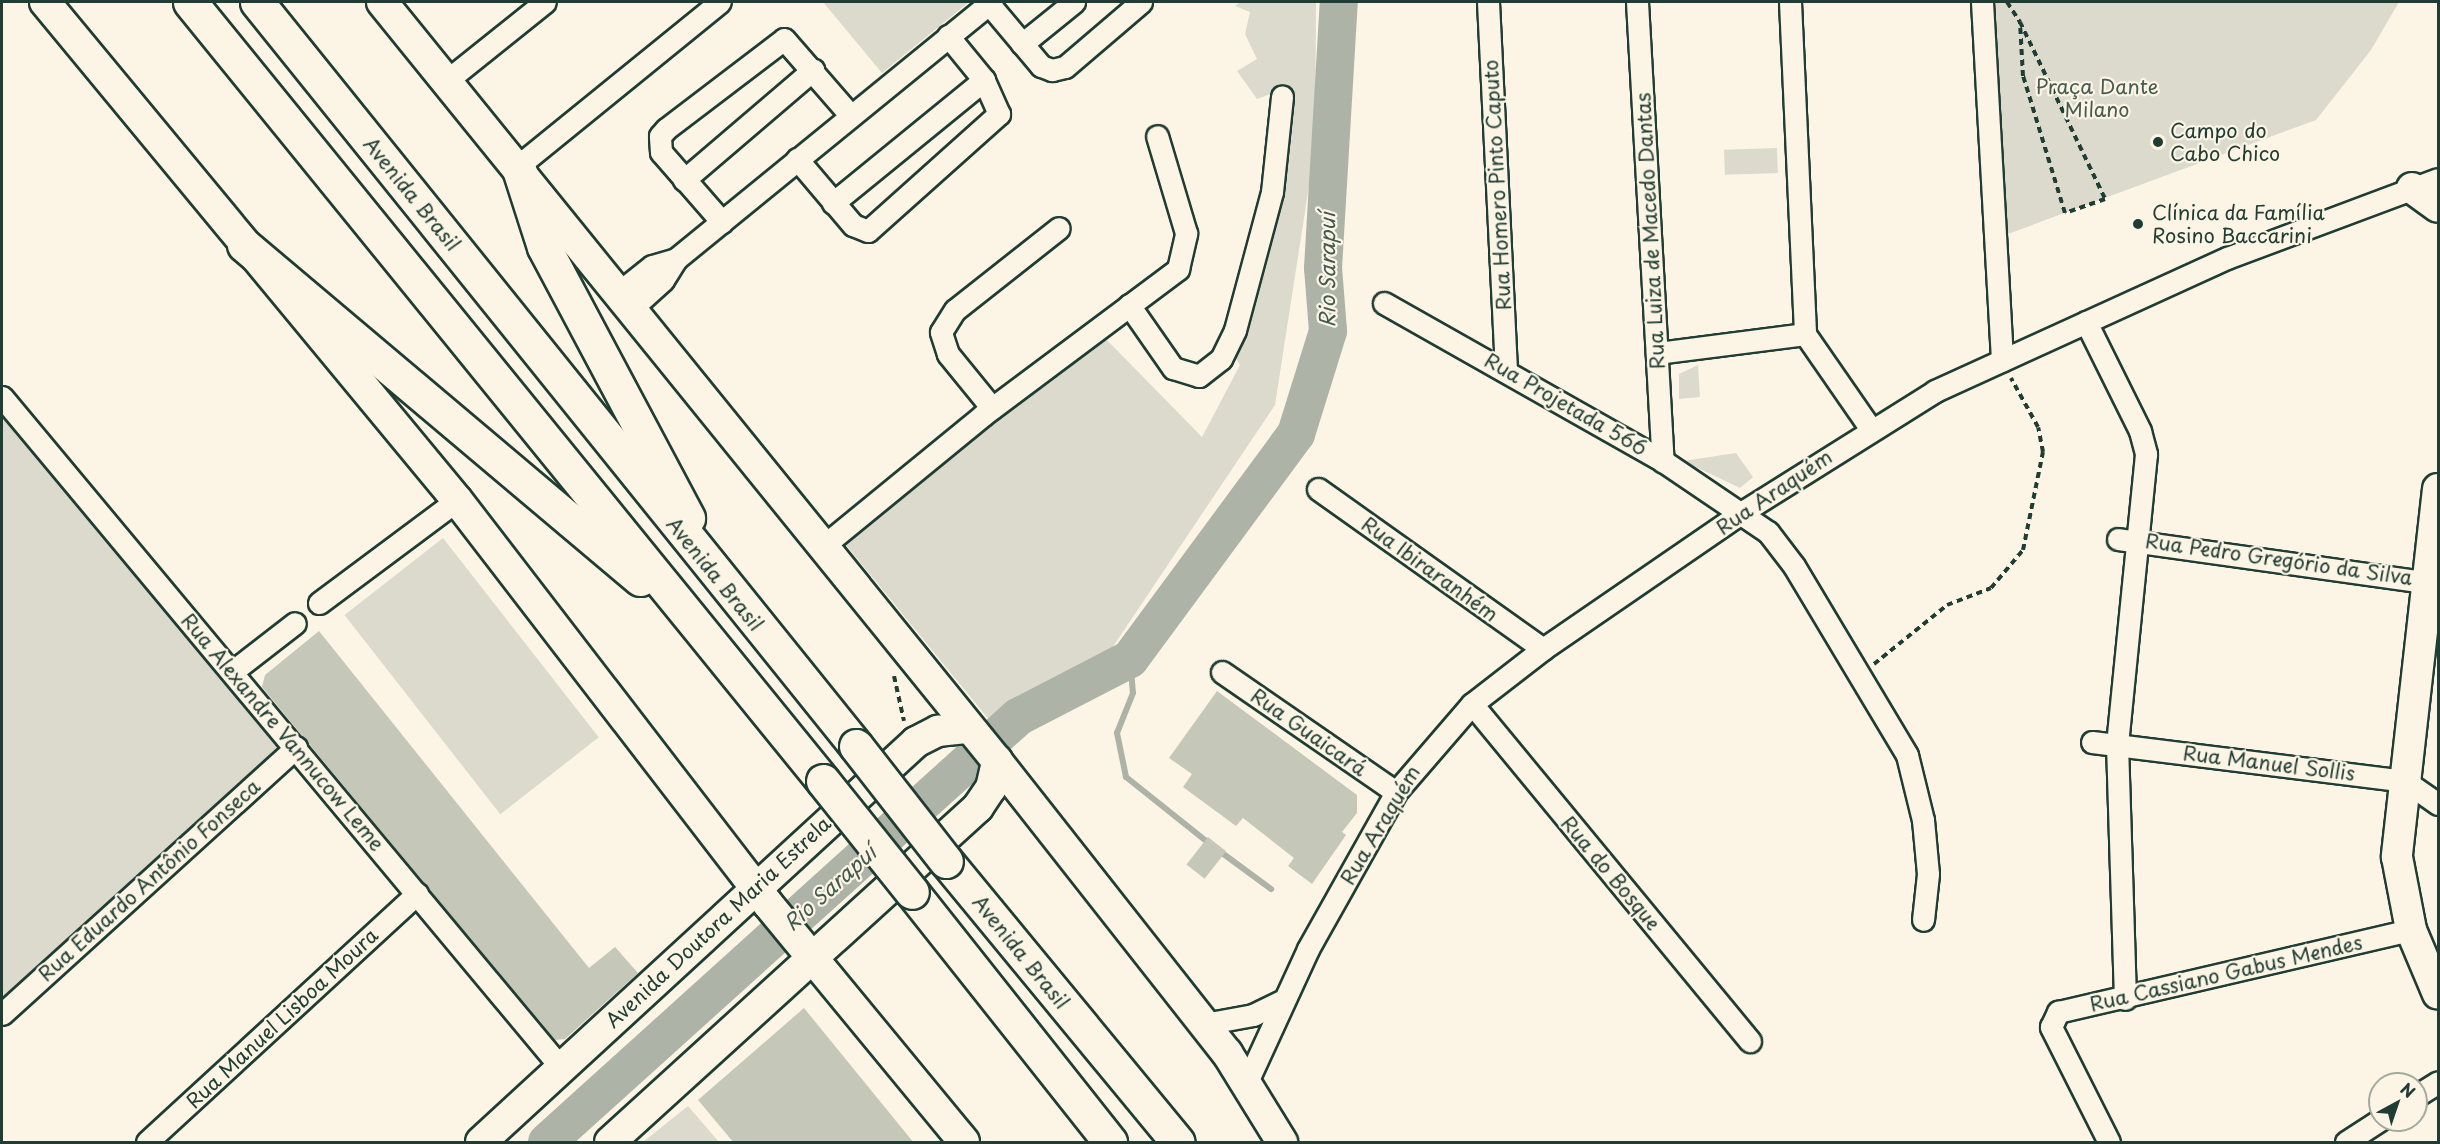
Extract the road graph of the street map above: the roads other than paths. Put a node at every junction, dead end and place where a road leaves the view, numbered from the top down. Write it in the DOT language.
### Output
graph roads {
  1 [pos="45,2"];
  2 [pos="190,2"];
  3 [pos="258,2"];
  4 [pos="382,2"];
  5 [pos="545,2"];
  6 [pos="720,2"];
  7 [pos="1074,2"];
  8 [pos="1141,2"];
  9 [pos="1488,2"];
  10 [pos="1637,2"];
  11 [pos="1791,2"];
  12 [pos="1982,2"];
  13 [pos="990,3"];
  14 [pos="948,36"];
  15 [pos="1022,44"];
  16 [pos="813,70"];
  17 [pos="455,74"];
  18 [pos="984,80"];
  19 [pos="1282,97"];
  20 [pos="850,115"];
  21 [pos="1157,136"];
  22 [pos="797,159"];
  23 [pos="519,166"];
  24 [pos="684,180"];
  25 [pos="2431,186"];
  26 [pos="833,203"];
  27 [pos="722,222"];
  28 [pos="1059,228"];
  29 [pos="244,245"];
  30 [pos="624,301"];
  31 [pos="1384,303"];
  32 [pos="1129,305"];
  33 [pos="2086,322"];
  34 [pos="1805,334"];
  35 [pos="1657,353"];
  36 [pos="2002,360"];
  37 [pos="1506,368"];
  38 [pos="2,397"];
  39 [pos="992,408"];
  40 [pos="1870,428"];
  41 [pos="1664,461"];
  42 [pos="1318,489"];
  43 [pos="2439,489"];
  44 [pos="457,500"];
  45 [pos="1744,511"];
  46 [pos="2128,539"];
  47 [pos="822,547"];
  48 [pos="2433,581"];
  49 [pos="726,588"];
  50 [pos="320,603"];
  51 [pos="295,623"];
  52 [pos="701,631"];
  53 [pos="1543,649"];
  54 [pos="233,671"];
  55 [pos="1222,672"];
  56 [pos="1472,704"];
  57 [pos="971,730"];
  58 [pos="2092,742"];
  59 [pos="2117,744"];
  60 [pos="296,747"];
  61 [pos="995,759"];
  62 [pos="2405,781"];
  63 [pos="1395,792"];
  64 [pos="2439,804"];
  65 [pos="735,862"];
  66 [pos="417,894"];
  67 [pos="761,895"];
  68 [pos="731,907"];
  69 [pos="1923,920"];
  70 [pos="2411,930"];
  71 [pos="805,949"];
  72 [pos="781,989"];
  73 [pos="2439,994"];
  74 [pos="2125,999"];
  75 [pos="846,1000"];
  76 [pos="1282,1001"];
  77 [pos="2,1014"];
  78 [pos="1204,1024"];
  79 [pos="1750,1041"];
  80 [pos="562,1069"];
  81 [pos="1246,1084"];
  82 [pos="2368,1128"];
  83 [pos="147,1143"];
  84 [pos="481,1143"];
  85 [pos="610,1143"];
  86 [pos="964,1143"];
  87 [pos="1110,1143"];
  88 [pos="1178,1143"];
  89 [pos="1282,1143"];
  90 [pos="2109,1143"];
  91 [pos="2346,1143"];
  1 -- 29 [label="street"];
  2 -- 52 [label="highway"];
  3 -- 49 [label="highway, Avenida Brasil"];
  4 -- 23 [label="street"];
  5 -- 17 [label="street"];
  6 -- 23 [label="street"];
  7 -- 15 [label="street"];
  8 -- 15 [label="street"];
  9 -- 37 [label="street, Rua Homero Pinto Caputo"];
  10 -- 35 [label="street, Rua Luiza de Macedo Dantas"];
  11 -- 34 [label="street"];
  12 -- 36 [label="street"];
  13 -- 14 [label="street"];
  13 -- 15 [label="street"];
  14 -- 18 [label="street"];
  14 -- 20 [label="street"];
  16 -- 20 [label="street"];
  16 -- 24 [label="street"];
  16 -- 24 [label="street"];
  18 -- 26 [label="street"];
  18 -- 26 [label="street"];
  19 -- 32 [label="street"];
  20 -- 22 [label="street"];
  21 -- 32 [label="street"];
  22 -- 26 [label="street"];
  22 -- 27 [label="street"];
  23 -- 30 [label="street"];
  23 -- 49 [label="highway"];
  24 -- 27 [label="street"];
  25 -- 33 [label="street, Rua Araquém"];
  27 -- 30 [label="street"];
  28 -- 39 [label="street"];
  29 -- 44 [label="street"];
  29 -- 52 [label="highway"];
  30 -- 47 [label="street"];
  31 -- 37 [label="street, Rua Projetada 566"];
  32 -- 39 [label="street"];
  33 -- 36 [label="street, Rua Araquém"];
  33 -- 46 [label="street"];
  34 -- 35 [label="street"];
  34 -- 40 [label="street"];
  35 -- 41 [label="street, Rua Luiza de Macedo Dantas"];
  36 -- 40 [label="street, Rua Araquém"];
  37 -- 41 [label="street, Rua Projetada 566"];
  38 -- 54 [label="street, Rua Alexandre Vannucow Leme"];
  39 -- 47 [label="street"];
  40 -- 45 [label="street, Rua Araquém"];
  41 -- 45 [label="street, Rua Projetada 566"];
  42 -- 53 [label="street, Rua Ibiraranhém"];
  43 -- 48 [label="street"];
  44 -- 50 [label="street"];
  44 -- 65 [label="street"];
  45 -- 53 [label="street, Rua Araquém"];
  45 -- 69 [label="street, Rua Projetada 566"];
  46 -- 48 [label="street, Rua Pedro Gregório da Silva"];
  46 -- 59 [label="street"];
  47 -- 57 [label="street"];
  48 -- 62 [label="street"];
  49 -- 88 [label="highway, Avenida Brasil, bridge"];
  51 -- 54 [label="street"];
  52 -- 87 [label="highway, bridge"];
  53 -- 56 [label="street, Rua Araquém"];
  54 -- 60 [label="street, Rua Alexandre Vannucow Leme"];
  55 -- 63 [label="street, Rua Guaicará"];
  56 -- 63 [label="street, Rua Araquém"];
  56 -- 79 [label="street, Rua do Bosque"];
  57 -- 61 [label="street"];
  57 -- 67 [label="street, Avenida Doutora Maria Estrela"];
  58 -- 59 [label="street, Rua Manuel Sollis"];
  59 -- 62 [label="street, Rua Manuel Sollis"];
  59 -- 74 [label="street"];
  60 -- 66 [label="street, Rua Alexandre Vannucow Leme"];
  60 -- 77 [label="street, Rua Eduardo Antônio Fonseca"];
  61 -- 71 [label="street"];
  61 -- 78 [label="street"];
  62 -- 64 [label="street, Rua Manuel Sollis"];
  62 -- 70 [label="street"];
  63 -- 76 [label="street, Rua Araquém"];
  65 -- 67 [label="street"];
  65 -- 68 [label="street"];
  66 -- 80 [label="street, Rua Alexandre Vannucow Leme"];
  66 -- 83 [label="street, Rua Manuel Lisboa Moura"];
  67 -- 68 [label="street, Avenida Doutora Maria Estrela"];
  67 -- 71 [label="street"];
  68 -- 80 [label="street, Avenida Doutora Maria Estrela"];
  70 -- 73 [label="street"];
  70 -- 74 [label="street, Rua Cassiano Gabus Mendes"];
  71 -- 72 [label="street"];
  71 -- 75 [label="street"];
  72 -- 75 [label="street"];
  72 -- 85 [label="street"];
  74 -- 90 [label="street, Rua Cassiano Gabus Mendes"];
  75 -- 86 [label="street"];
  76 -- 78 [label="street"];
  76 -- 81 [label="street, Rua Araquém"];
  78 -- 81 [label="street"];
  80 -- 84 [label="street, Avenida Doutora Maria Estrela"];
  81 -- 89 [label="street"];
  82 -- 91 [label="street"];
}
